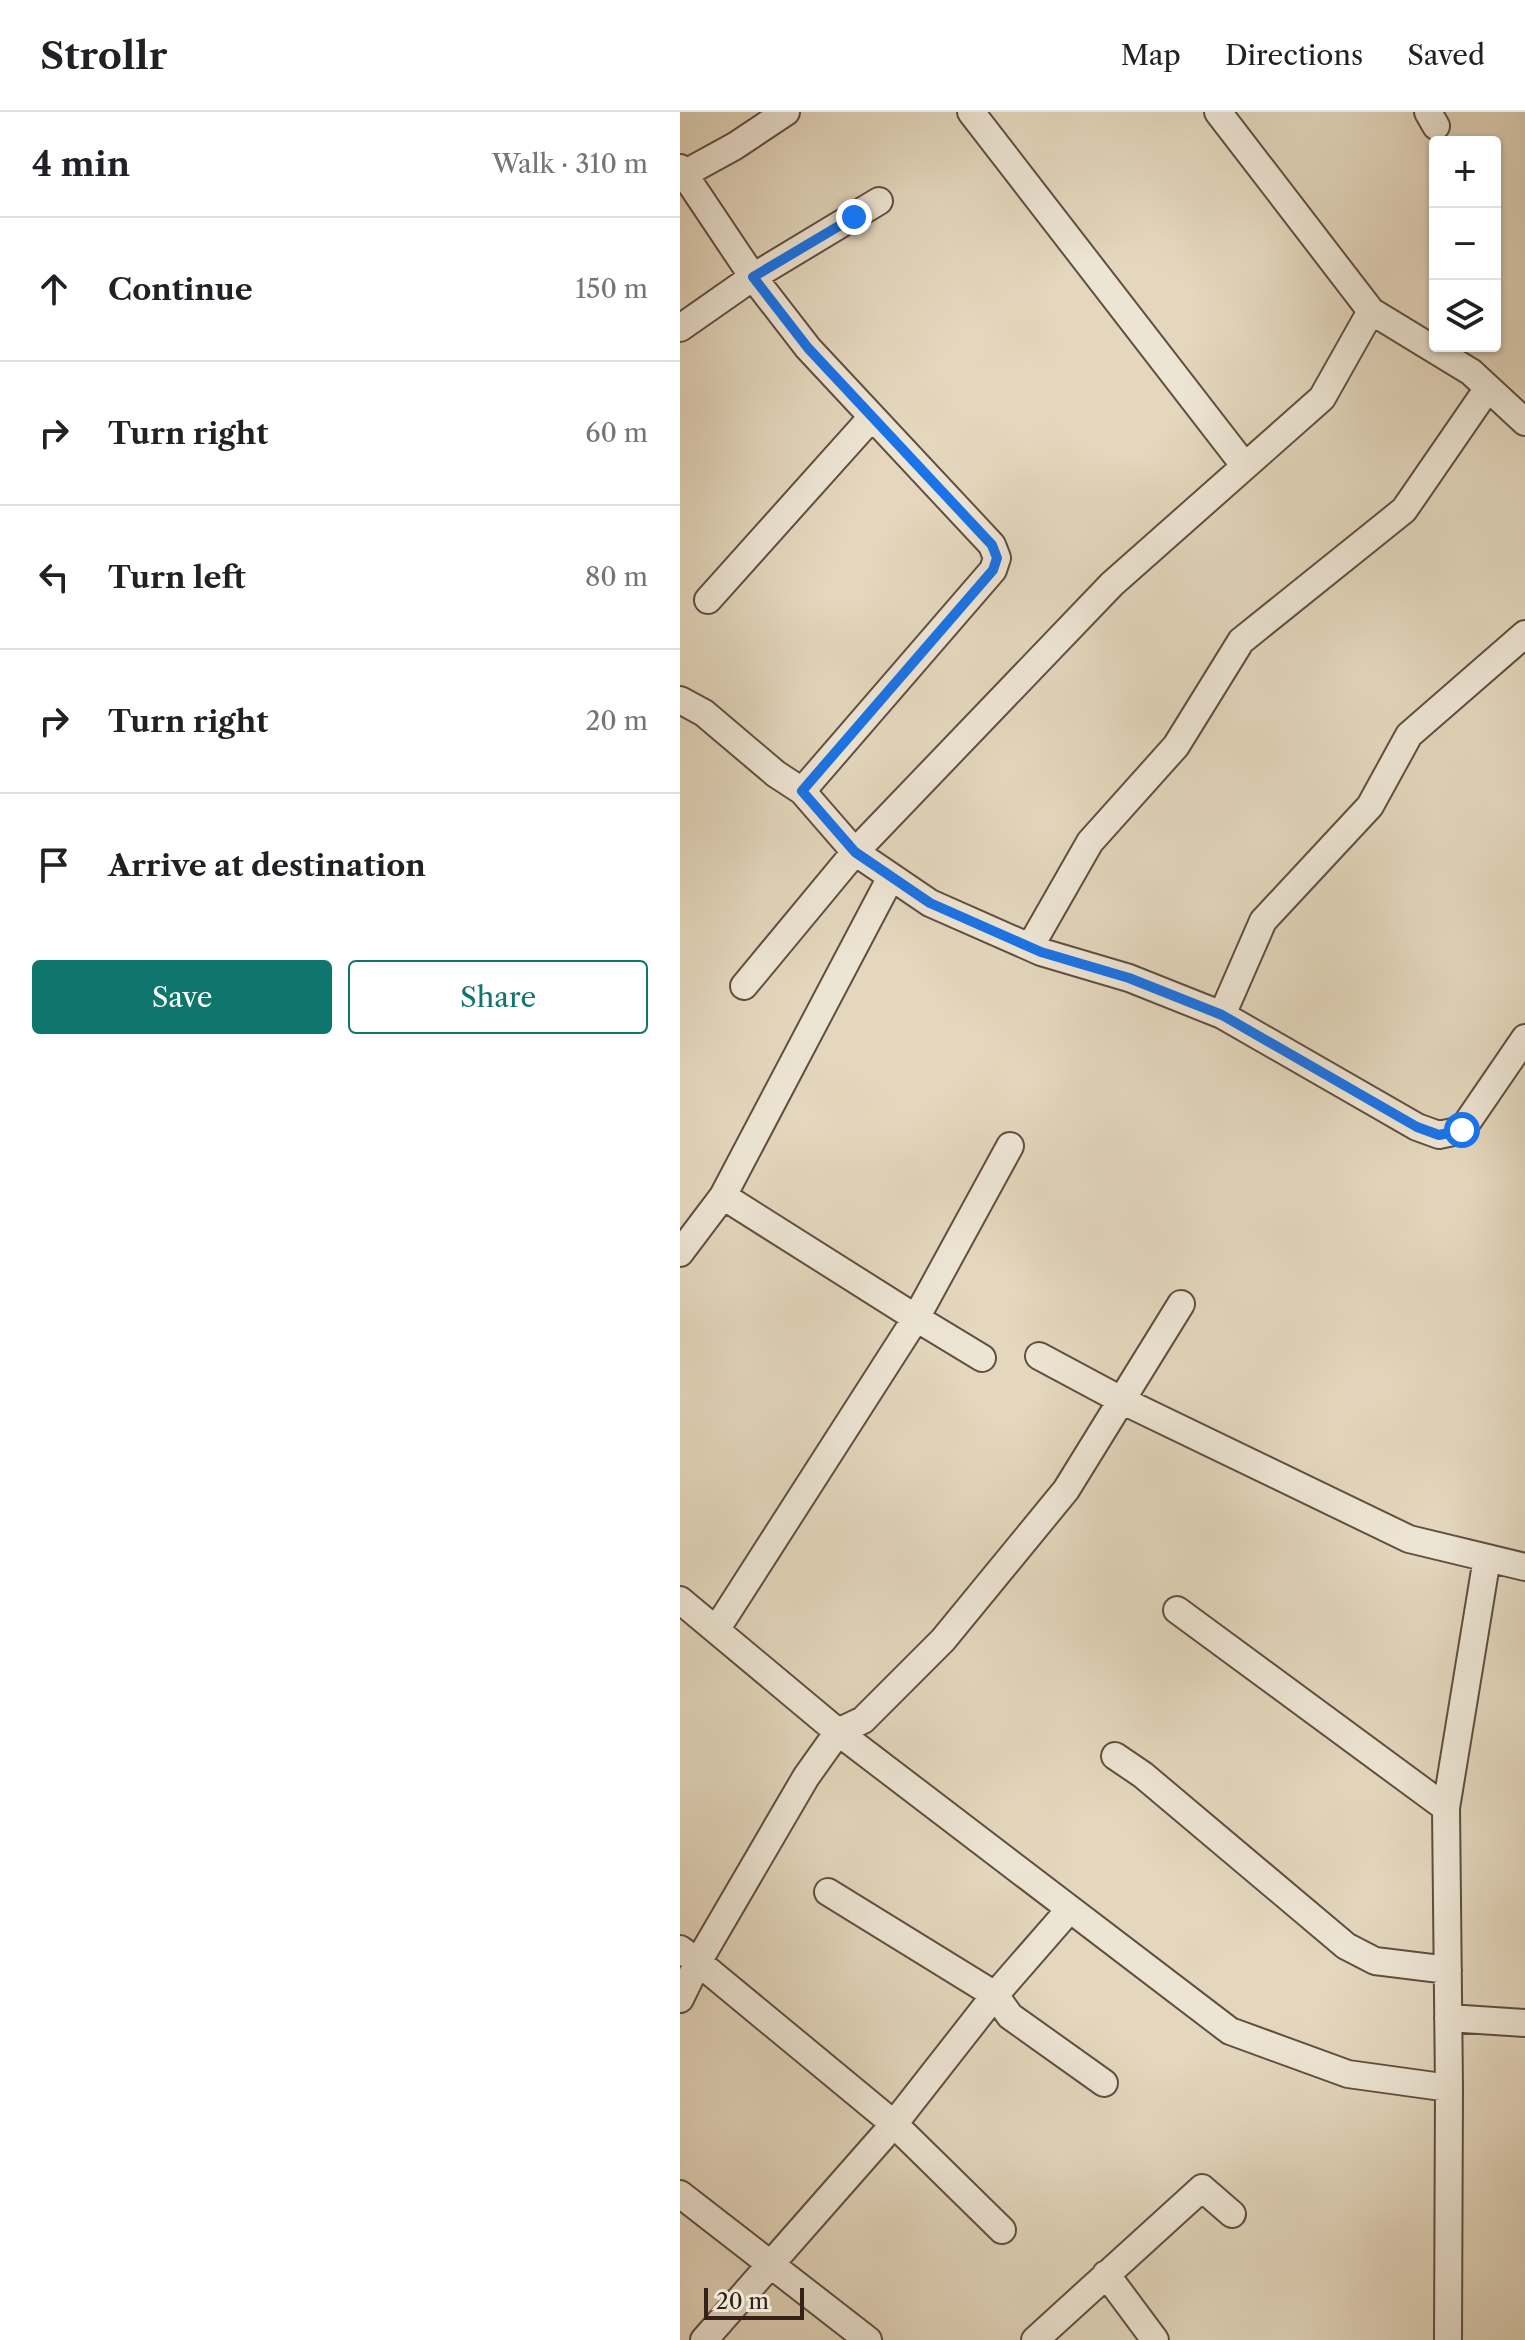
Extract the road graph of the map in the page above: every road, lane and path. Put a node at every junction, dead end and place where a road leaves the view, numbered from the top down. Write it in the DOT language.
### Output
graph roads {
  1 [pos="786,112"];
  2 [pos="971,112"];
  3 [pos="1218,112"];
  4 [pos="682,171"];
  5 [pos="879,201"];
  6 [pos="753,277"];
  7 [pos="1371,311"];
  8 [pos="680,328"];
  9 [pos="1488,388"];
  10 [pos="872,417"];
  11 [pos="1525,422"];
  12 [pos="1244,465"];
  13 [pos="708,600"];
  14 [pos="1525,634"];
  15 [pos="680,700"];
  16 [pos="802,791"];
  17 [pos="855,852"];
  18 [pos="891,877"];
  19 [pos="1030,947"];
  20 [pos="744,986"];
  21 [pos="1222,1015"];
  22 [pos="1525,1038"];
  23 [pos="1517,1065"];
  24 [pos="1010,1146"];
  25 [pos="723,1196"];
  26 [pos="680,1253"];
  27 [pos="1181,1304"];
  28 [pos="916,1318"];
  29 [pos="1039,1356"];
  30 [pos="982,1358"];
  31 [pos="1123,1401"];
  32 [pos="1487,1558"];
  33 [pos="1525,1567"];
  34 [pos="680,1600"];
  35 [pos="1177,1610"];
  36 [pos="716,1630"];
  37 [pos="838,1732"];
  38 [pos="1115,1756"];
  39 [pos="1446,1808"];
  40 [pos="828,1892"];
  41 [pos="1070,1909"];
  42 [pos="689,1956"];
  43 [pos="1448,1970"];
  44 [pos="995,1995"];
  45 [pos="680,1999"];
  46 [pos="1448,2018"];
  47 [pos="1525,2023"];
  48 [pos="1104,2083"];
  49 [pos="1449,2088"];
  50 [pos="894,2124"];
  51 [pos="680,2194"];
  52 [pos="1232,2214"];
  53 [pos="1002,2230"];
  54 [pos="772,2263"];
  55 [pos="1106,2274"];
  56 [pos="704,2340"];
  57 [pos="868,2340"];
  58 [pos="1035,2340"];
  59 [pos="1155,2340"];
  60 [pos="1448,2340"];
  1 -- 4 [label="street"];
  2 -- 12 [label="street"];
  3 -- 7 [label="street"];
  4 -- 6 [label="street"];
  5 -- 6 [label="street"];
  6 -- 8 [label="street"];
  6 -- 10 [label="street"];
  7 -- 9 [label="street"];
  7 -- 12 [label="street"];
  9 -- 11 [label="street"];
  9 -- 19 [label="street"];
  10 -- 13 [label="street"];
  10 -- 16 [label="street"];
  12 -- 17 [label="street"];
  14 -- 21 [label="street"];
  15 -- 16 [label="street"];
  16 -- 17 [label="street"];
  17 -- 18 [label="street"];
  17 -- 20 [label="street"];
  18 -- 19 [label="street"];
  18 -- 25 [label="street"];
  19 -- 21 [label="street"];
  21 -- 23 [label="street"];
  22 -- 23 [label="street"];
  24 -- 28 [label="street"];
  25 -- 26 [label="street"];
  25 -- 28 [label="street"];
  27 -- 31 [label="street"];
  28 -- 30 [label="street"];
  28 -- 36 [label="street"];
  29 -- 31 [label="street"];
  31 -- 32 [label="street"];
  31 -- 37 [label="street"];
  32 -- 33 [label="street"];
  32 -- 39 [label="street"];
  34 -- 36 [label="street"];
  35 -- 39 [label="street"];
  36 -- 37 [label="street"];
  37 -- 41 [label="street"];
  37 -- 42 [label="street"];
  38 -- 43 [label="street"];
  39 -- 43 [label="street"];
  40 -- 44 [label="street"];
  41 -- 44 [label="street"];
  41 -- 49 [label="street"];
  42 -- 45 [label="street"];
  42 -- 50 [label="street"];
  43 -- 46 [label="street"];
  44 -- 48 [label="street"];
  44 -- 50 [label="street"];
  46 -- 47 [label="street"];
  46 -- 49 [label="street"];
  49 -- 60 [label="street"];
  50 -- 53 [label="street"];
  50 -- 54 [label="street"];
  51 -- 54 [label="street"];
  52 -- 55 [label="street"];
  54 -- 56 [label="street"];
  54 -- 57 [label="street"];
  55 -- 58 [label="street"];
  55 -- 59 [label="street"];
}
